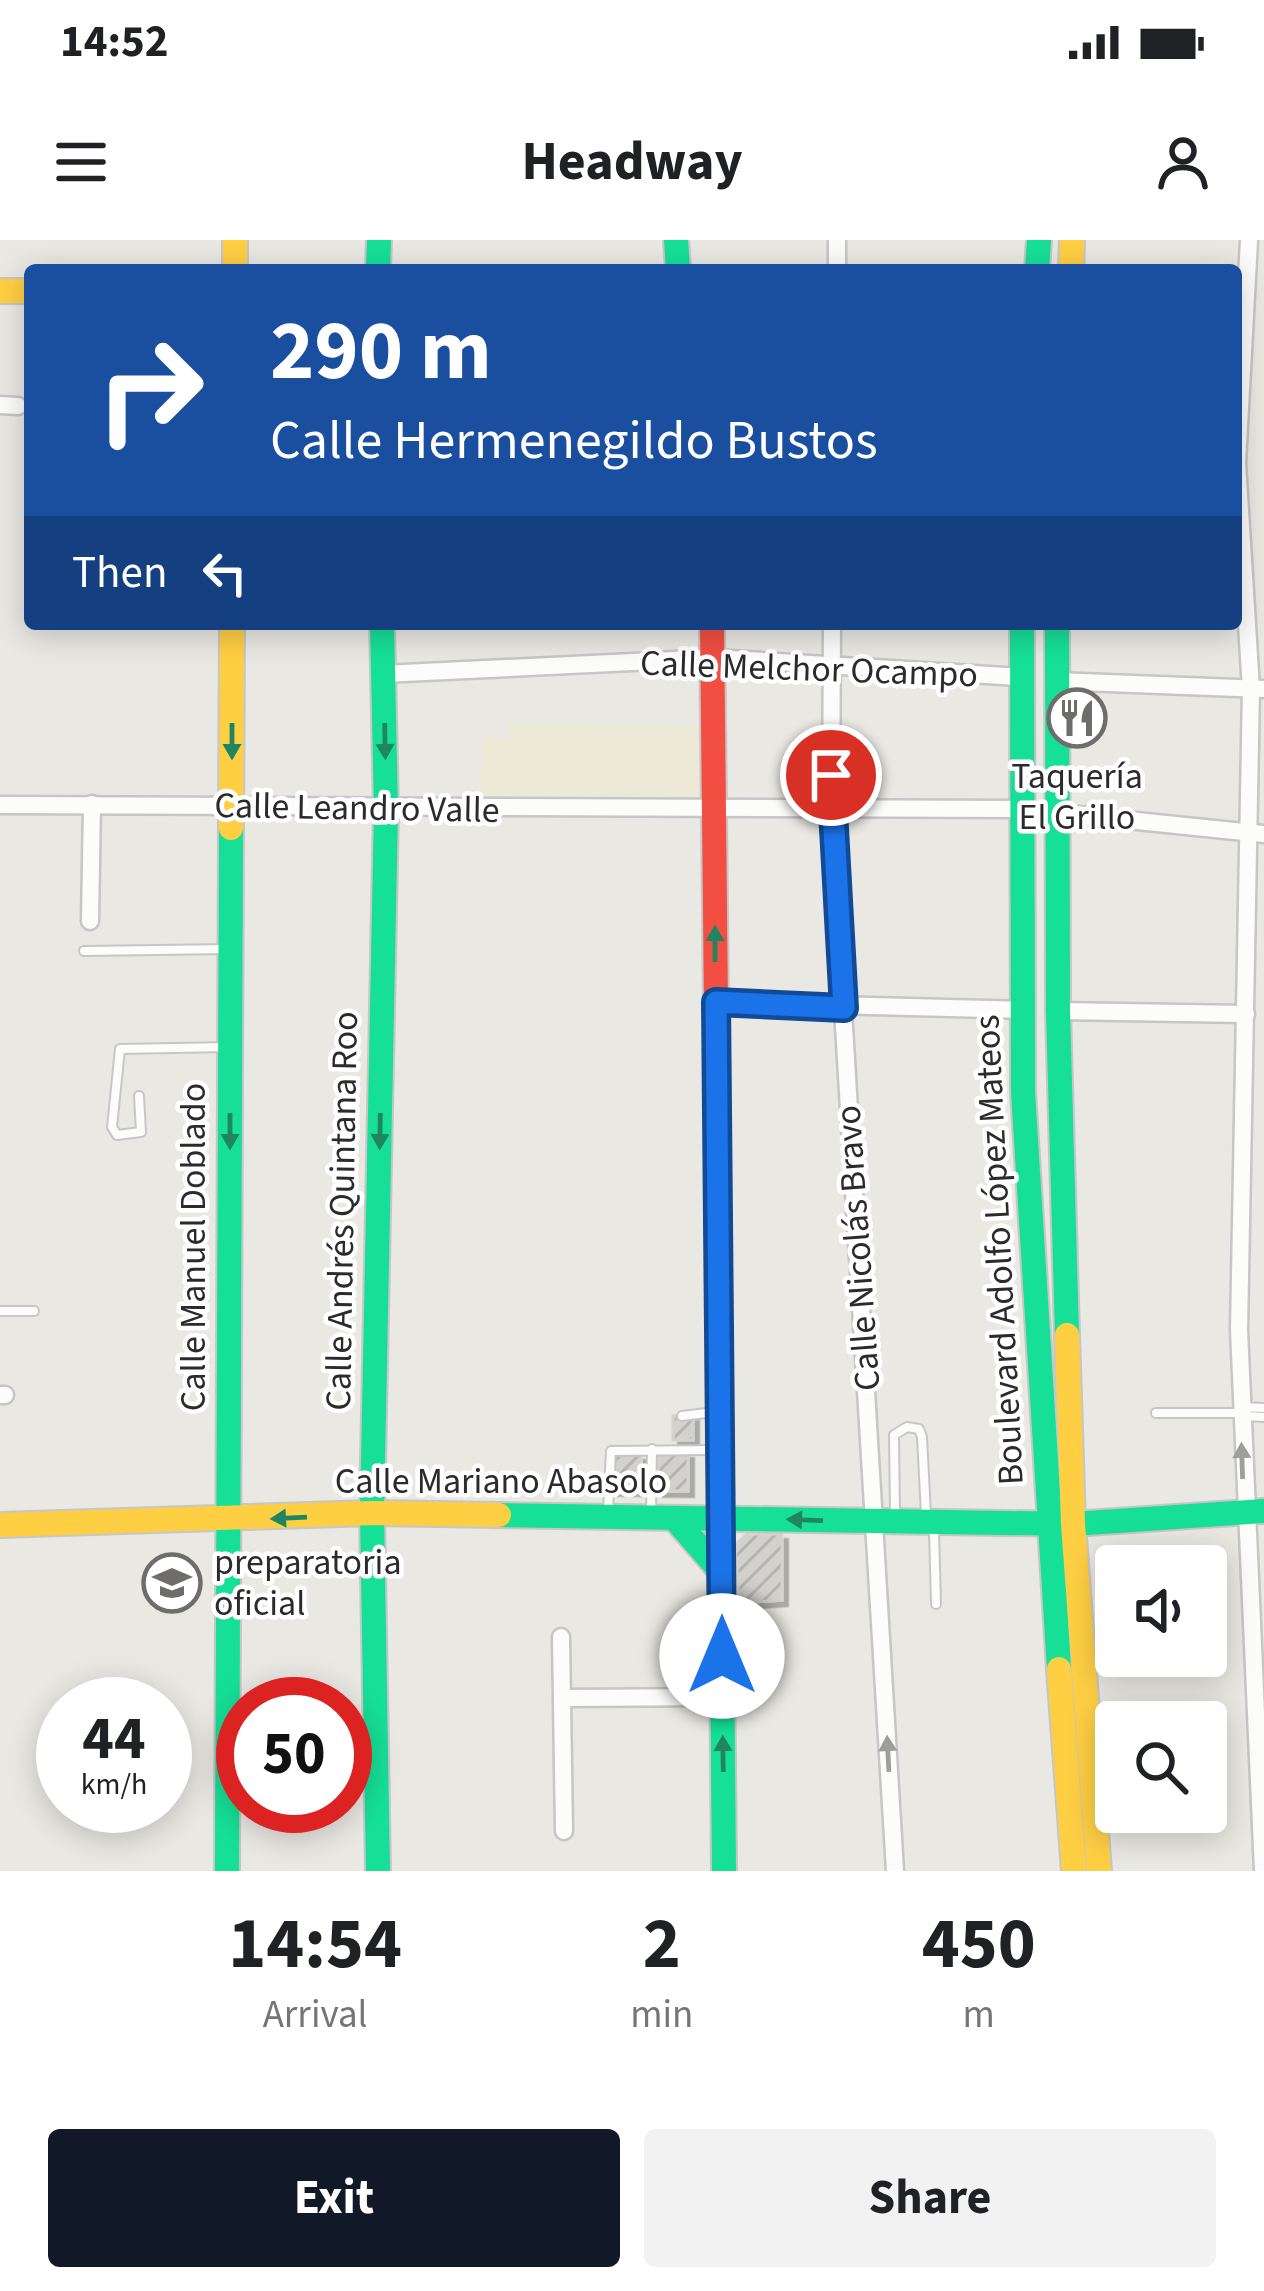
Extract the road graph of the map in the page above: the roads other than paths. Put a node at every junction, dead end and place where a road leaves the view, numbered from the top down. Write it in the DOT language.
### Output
graph roads {
  1 [pos="1249,240"];
  2 [pos="1242,370"];
  3 [pos="1242,520"];
  4 [pos="232,630"];
  5 [pos="382,630"];
  6 [pos="713,630"];
  7 [pos="832,630"];
  8 [pos="1022,630"];
  9 [pos="1057,630"];
  10 [pos="715,658"];
  11 [pos="831,665"];
  12 [pos="383,674"];
  13 [pos="1019,677"];
  14 [pos="1055,681"];
  15 [pos="1257,689"];
  16 [pos="92,804"];
  17 [pos="0,805"];
  18 [pos="231,807"];
  19 [pos="386,809"];
  20 [pos="1020,809"];
  21 [pos="714,810"];
  22 [pos="1056,811"];
  23 [pos="831,812"];
  24 [pos="1257,834"];
  25 [pos="90,921"];
  26 [pos="230,949"];
  27 [pos="84,951"];
  28 [pos="716,1002"];
  29 [pos="844,1008"];
  30 [pos="1024,1010"];
  31 [pos="1058,1011"];
  32 [pos="1246,1014"];
  33 [pos="230,1047"];
  34 [pos="139,1096"];
  35 [pos="34,1311"];
  36 [pos="0,1312"];
  37 [pos="720,1412"];
  38 [pos="1253,1412"];
  39 [pos="1156,1413"];
  40 [pos="682,1416"];
  41 [pos="652,1449"];
  42 [pos="721,1450"];
  43 [pos="1254,1511"];
  44 [pos="372,1514"];
  45 [pos="722,1517"];
  46 [pos="608,1518"];
  47 [pos="663,1518"];
  48 [pos="228,1521"];
  49 [pos="885,1522"];
  50 [pos="930,1522"];
  51 [pos="1061,1524"];
  52 [pos="0,1525"];
  53 [pos="722,1573"];
  54 [pos="936,1604"];
  55 [pos="561,1637"];
  56 [pos="722,1697"];
  57 [pos="563,1699"];
  58 [pos="564,1831"];
  59 [pos="227,1871"];
  60 [pos="378,1871"];
  61 [pos="724,1871"];
  62 [pos="895,1871"];
  63 [pos="1074,1871"];
  64 [pos="1099,1871"];
  65 [pos="1263,1871"];
  1 -- 2 [label="street"];
  3 -- 15 [label="street"];
  4 -- 18 [label="main road, Calle Manuel Doblado, one-way"];
  5 -- 12 [label="main road, Calle Andrés Quintana Roo"];
  6 -- 10 [label="main road"];
  7 -- 11 [label="street, Calle Nicolás Bravo"];
  8 -- 13 [label="main road, Boulevard Adolfo López Mateos"];
  9 -- 14 [label="main road, Boulevard Adolfo López Mateos"];
  10 -- 11 [label="street, Calle Melchor Ocampo"];
  10 -- 12 [label="street, Calle Melchor Ocampo"];
  10 -- 21 [label="main road"];
  11 -- 13 [label="street, Calle Melchor Ocampo"];
  11 -- 23 [label="street, Calle Nicolás Bravo"];
  12 -- 19 [label="main road, Calle Andrés Quintana Roo, one-way"];
  13 -- 20 [label="main road, Boulevard Adolfo López Mateos"];
  14 -- 15 [label="street"];
  14 -- 22 [label="main road, Boulevard Adolfo López Mateos"];
  15 -- 24 [label="street"];
  16 -- 17 [label="street, Calle Leandro Valle"];
  16 -- 18 [label="street, Calle Leandro Valle"];
  16 -- 25 [label="street"];
  18 -- 19 [label="street, Calle Leandro Valle"];
  18 -- 26 [label="main road, Calle Manuel Doblado"];
  19 -- 21 [label="street, Calle Leandro Valle"];
  19 -- 44 [label="main road, Calle Andrés Quintana Roo, one-way"];
  20 -- 22 [label="street, Calle Leandro Valle"];
  20 -- 23 [label="street, Calle Leandro Valle"];
  20 -- 30 [label="main road, Boulevard Adolfo López Mateos"];
  21 -- 23 [label="street, Calle Leandro Valle"];
  28 -- 21 [label="main road, one-way"];
  22 -- 24 [label="street, Calle Leandro Valle"];
  22 -- 31 [label="main road, Boulevard Adolfo López Mateos"];
  23 -- 29 [label="street, Calle Nicolás Bravo"];
  24 -- 32 [label="street"];
  26 -- 27 [label="lane"];
  26 -- 33 [label="main road, Calle Manuel Doblado"];
  28 -- 29 [label="street"];
  28 -- 37 [label="main road"];
  29 -- 30 [label="street"];
  29 -- 49 [label="street, Calle Nicolás Bravo"];
  30 -- 51 [label="main road, Boulevard Adolfo López Mateos"];
  31 -- 32 [label="street"];
  31 -- 51 [label="main road, Boulevard Adolfo López Mateos"];
  32 -- 38 [label="street"];
  33 -- 34 [label="lane"];
  33 -- 48 [label="main road, Calle Manuel Doblado, one-way"];
  35 -- 36 [label="lane"];
  37 -- 40 [label="lane"];
  37 -- 42 [label="main road"];
  38 -- 39 [label="lane"];
  43 -- 38 [label="street, one-way"];
  41 -- 42 [label="lane"];
  41 -- 46 [label="lane"];
  41 -- 47 [label="lane"];
  42 -- 45 [label="main road"];
  43 -- 51 [label="main road, Calle Mariano Abasolo"];
  43 -- 65 [label="street"];
  44 -- 46 [label="main road, Calle Mariano Abasolo"];
  44 -- 48 [label="main road, Calle Mariano Abasolo, one-way"];
  44 -- 60 [label="main road, Calle Andrés Quintana Roo"];
  45 -- 47 [label="main road, Calle Mariano Abasolo"];
  49 -- 45 [label="main road, Calle Mariano Abasolo, one-way"];
  45 -- 53 [label="main road"];
  46 -- 47 [label="main road, Calle Mariano Abasolo"];
  47 -- 53 [label="main road"];
  48 -- 52 [label="main road, Calle Mariano Abasolo"];
  48 -- 59 [label="main road, Calle Manuel Doblado"];
  49 -- 50 [label="main road, Calle Mariano Abasolo"];
  49 -- 50 [label="lane"];
  62 -- 49 [label="street, Calle Nicolás Bravo, one-way"];
  50 -- 51 [label="main road, Calle Mariano Abasolo"];
  50 -- 54 [label="lane"];
  51 -- 63 [label="main road, Boulevard Adolfo López Mateos"];
  51 -- 64 [label="main road, Boulevard Adolfo López Mateos"];
  53 -- 56 [label="main road"];
  55 -- 57 [label="street"];
  56 -- 57 [label="street"];
  61 -- 56 [label="main road, one-way"];
  57 -- 58 [label="street"];
}
